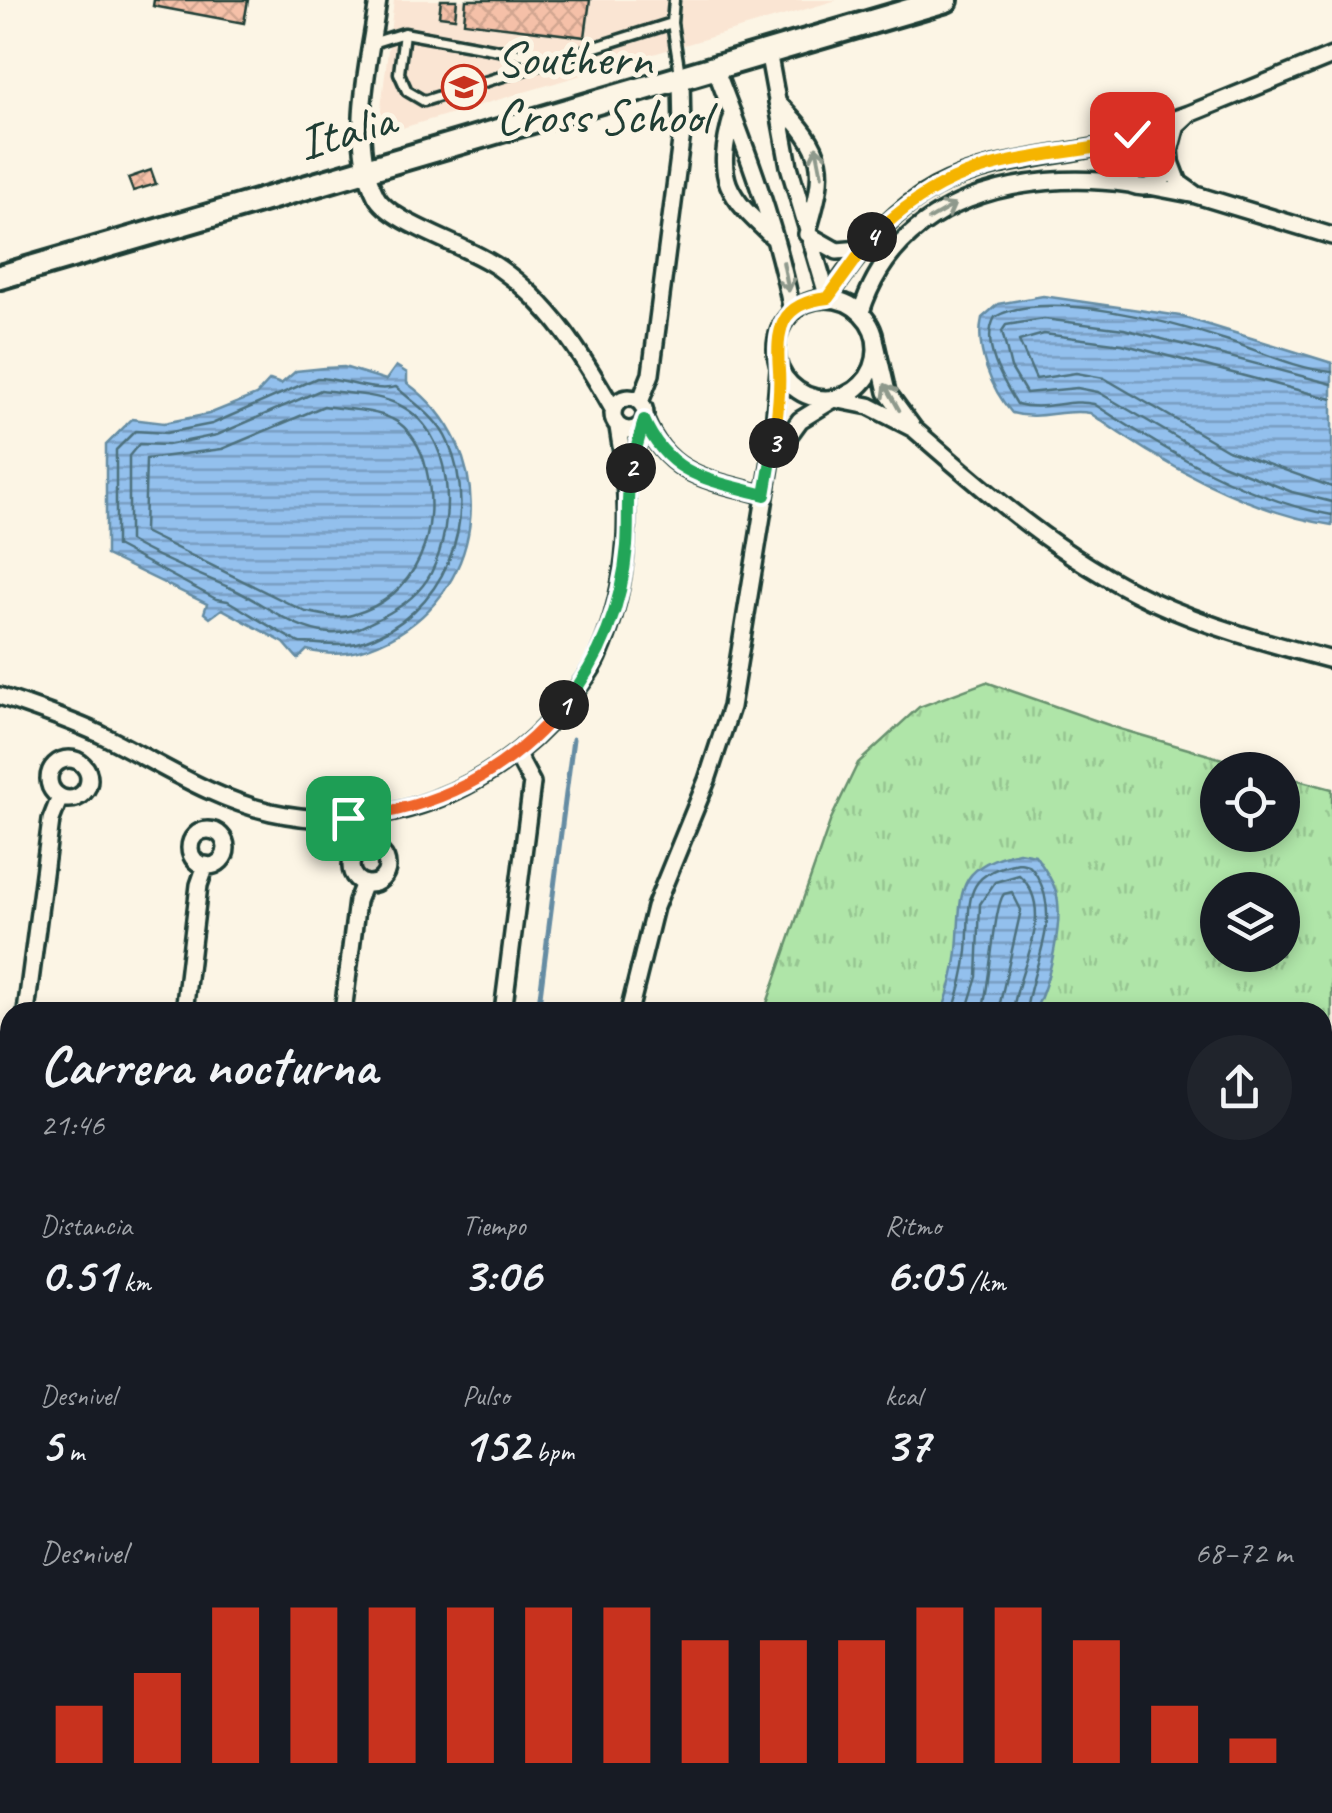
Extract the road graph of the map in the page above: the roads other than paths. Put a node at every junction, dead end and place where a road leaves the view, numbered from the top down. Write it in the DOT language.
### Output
graph roads {
  1 [pos="378,0"];
  2 [pos="674,0"];
  3 [pos="946,0"];
  4 [pos="887,9"];
  5 [pos="672,23"];
  6 [pos="404,33"];
  7 [pos="372,43"];
  8 [pos="768,51"];
  9 [pos="1332,56"];
  10 [pos="553,60"];
  11 [pos="715,68"];
  12 [pos="681,78"];
  13 [pos="778,102"];
  14 [pos="733,114"];
  15 [pos="1188,114"];
  16 [pos="1140,132"];
  17 [pos="1121,143"];
  18 [pos="1170,156"];
  19 [pos="369,172"];
  20 [pos="1130,184"];
  21 [pos="1149,186"];
  22 [pos="1196,195"];
  23 [pos="807,234"];
  24 [pos="1332,236"];
  25 [pos="776,240"];
  26 [pos="860,250"];
  27 [pos="0,277"];
  28 [pos="828,298"];
  29 [pos="792,311"];
  30 [pos="861,312"];
  31 [pos="876,344"];
  32 [pos="779,369"];
  33 [pos="834,399"];
  34 [pos="640,402"];
  35 [pos="614,409"];
  36 [pos="643,423"];
  37 [pos="618,427"];
  38 [pos="914,429"];
  39 [pos="772,460"];
  40 [pos="627,488"];
  41 [pos="765,495"];
  42 [pos="1332,660"];
  43 [pos="0,696"];
  44 [pos="517,755"];
  45 [pos="60,797"];
  46 [pos="225,799"];
  47 [pos="214,831"];
  48 [pos="206,865"];
  49 [pos="364,884"];
  50 [pos="27,1002"];
  51 [pos="185,1002"];
  52 [pos="343,1002"];
  53 [pos="505,1002"];
  54 [pos="631,1002"];
  1 -- 7 [label="street"];
  2 -- 5 [label="lane"];
  3 -- 4 [label="street, Italia"];
  4 -- 8 [label="street, Italia"];
  5 -- 10 [label="lane"];
  5 -- 12 [label="lane"];
  6 -- 7 [label="lane"];
  6 -- 10 [label="lane"];
  6 -- 10 [label="lane"];
  7 -- 19 [label="street"];
  8 -- 11 [label="street, Italia"];
  8 -- 13 [label="street"];
  9 -- 15 [label="street"];
  11 -- 12 [label="street, Italia"];
  11 -- 14 [label="street"];
  12 -- 19 [label="street, Italia"];
  12 -- 34 [label="street"];
  13 -- 23 [label="street"];
  23 -- 13 [label="street, one-way"];
  14 -- 25 [label="street"];
  14 -- 25 [label="street"];
  15 -- 16 [label="street"];
  15 -- 18 [label="street"];
  16 -- 17 [label="street"];
  16 -- 18 [label="street"];
  17 -- 20 [label="street"];
  17 -- 26 [label="street"];
  18 -- 21 [label="street"];
  18 -- 22 [label="street"];
  19 -- 27 [label="street, Italia"];
  19 -- 35 [label="street"];
  20 -- 21 [label="street"];
  30 -- 20 [label="street, one-way"];
  21 -- 22 [label="street"];
  22 -- 24 [label="street"];
  23 -- 26 [label="street"];
  23 -- 28 [label="street"];
  25 -- 29 [label="street, one-way"];
  26 -- 28 [label="street"];
  28 -- 29 [label="street"];
  28 -- 30 [label="street"];
  29 -- 32 [label="street"];
  30 -- 31 [label="street"];
  31 -- 33 [label="street"];
  38 -- 31 [label="street, one-way"];
  32 -- 33 [label="street"];
  32 -- 39 [label="street"];
  33 -- 38 [label="street"];
  33 -- 39 [label="street"];
  34 -- 35 [label="street"];
  34 -- 36 [label="street"];
  35 -- 37 [label="street"];
  36 -- 37 [label="street"];
  36 -- 40 [label="street"];
  36 -- 41 [label="street"];
  37 -- 40 [label="street"];
  38 -- 42 [label="street"];
  39 -- 41 [label="street"];
  40 -- 44 [label="street"];
  41 -- 54 [label="street"];
  43 -- 46 [label="street"];
  44 -- 46 [label="street"];
  44 -- 53 [label="street"];
  45 -- 50 [label="street"];
  46 -- 47 [label="street"];
  47 -- 48 [label="street"];
  47 -- 48 [label="street"];
  48 -- 51 [label="street"];
  49 -- 52 [label="street"];
}
